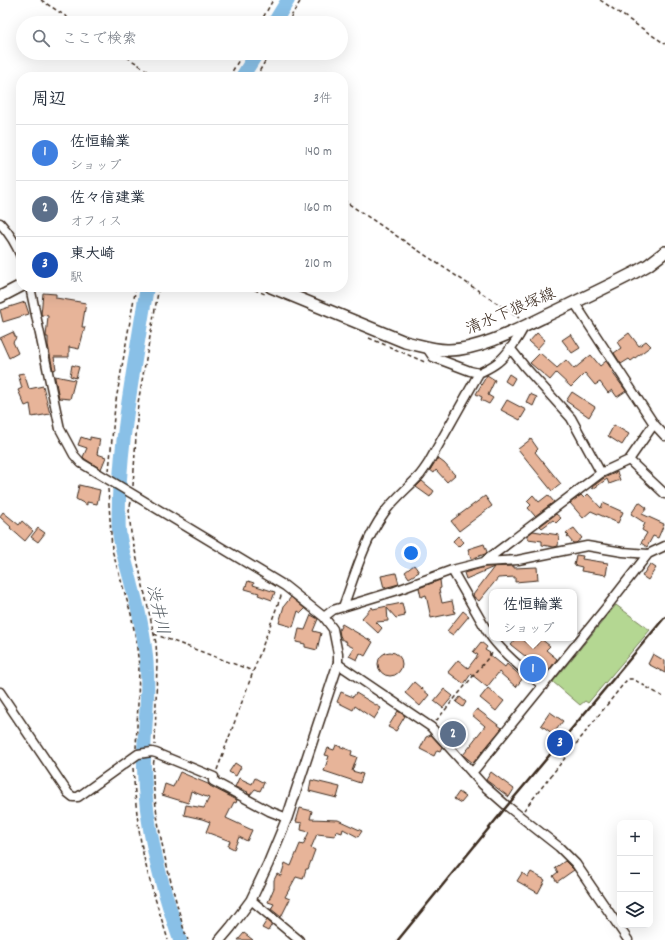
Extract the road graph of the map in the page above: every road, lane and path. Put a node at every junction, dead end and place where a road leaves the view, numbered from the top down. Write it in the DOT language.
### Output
graph roads {
  1 [pos="41,0"];
  2 [pos="273,0"];
  3 [pos="301,0"];
  4 [pos="600,0"];
  5 [pos="65,16"];
  6 [pos="264,16"];
  7 [pos="291,16"];
  8 [pos="665,44"];
  9 [pos="132,60"];
  10 [pos="239,60"];
  11 [pos="266,60"];
  12 [pos="150,72"];
  13 [pos="232,72"];
  14 [pos="259,72"];
  15 [pos="348,203"];
  16 [pos="0,223"];
  17 [pos="16,243"];
  18 [pos="665,252"];
  19 [pos="16,289"];
  20 [pos="31,292"];
  21 [pos="135,292"];
  22 [pos="158,292"];
  23 [pos="283,292"];
  24 [pos="0,297"];
  25 [pos="574,302"];
  26 [pos="524,327"];
  27 [pos="427,348"];
  28 [pos="510,348"];
  29 [pos="479,373"];
  30 [pos="654,424"];
  31 [pos="665,436"];
  32 [pos="629,460"];
  33 [pos="601,473"];
  34 [pos="110,481"];
  35 [pos="131,493"];
  36 [pos="665,494"];
  37 [pos="665,546"];
  38 [pos="648,554"];
  39 [pos="484,562"];
  40 [pos="452,570"];
  41 [pos="285,586"];
  42 [pos="343,607"];
  43 [pos="324,617"];
  44 [pos="154,634"];
  45 [pos="489,634"];
  46 [pos="494,641"];
  47 [pos="498,646"];
  48 [pos="338,664"];
  49 [pos="253,672"];
  50 [pos="543,686"];
  51 [pos="0,692"];
  52 [pos="665,698"];
  53 [pos="431,727"];
  54 [pos="154,753"];
  55 [pos="134,756"];
  56 [pos="472,773"];
  57 [pos="214,777"];
  58 [pos="520,816"];
  59 [pos="287,818"];
  60 [pos="250,900"];
  61 [pos="168,940"];
  62 [pos="188,940"];
  63 [pos="220,940"];
  64 [pos="300,940"];
  65 [pos="628,940"];
  1 -- 5 [label="path"];
  2 -- 6 [label="path"];
  3 -- 7 [label="path"];
  4 -- 8 [label="path"];
  9 -- 12 [label="path"];
  10 -- 13 [label="path"];
  11 -- 14 [label="path"];
  15 -- 26 [label="path"];
  16 -- 17 [label="street"];
  18 -- 25 [label="main road, 清水下狼塚線"];
  19 -- 24 [label="main road"];
  20 -- 34 [label="street"];
  21 -- 34 [label="path"];
  22 -- 35 [label="path"];
  23 -- 27 [label="main road, 清水下狼塚線"];
  25 -- 26 [label="main road, 清水下狼塚線"];
  25 -- 30 [label="street"];
  26 -- 27 [label="main road, 清水下狼塚線"];
  26 -- 28 [label="street"];
  27 -- 29 [label="street"];
  28 -- 29 [label="street"];
  28 -- 33 [label="street"];
  29 -- 42 [label="street"];
  30 -- 31 [label="street"];
  30 -- 32 [label="street"];
  32 -- 33 [label="street"];
  32 -- 36 [label="street"];
  33 -- 39 [label="street"];
  34 -- 35 [label="street"];
  34 -- 55 [label="path"];
  35 -- 41 [label="street"];
  35 -- 44 [label="path"];
  37 -- 38 [label="street"];
  38 -- 39 [label="street"];
  38 -- 50 [label="street"];
  39 -- 40 [label="street"];
  40 -- 42 [label="street"];
  40 -- 45 [label="street"];
  41 -- 43 [label="street"];
  41 -- 49 [label="path"];
  42 -- 43 [label="street"];
  43 -- 48 [label="street"];
  44 -- 49 [label="path"];
  44 -- 54 [label="path"];
  46 -- 47 [label="street"];
  47 -- 50 [label="street"];
  47 -- 53 [label="path"];
  48 -- 53 [label="street"];
  48 -- 59 [label="street"];
  49 -- 57 [label="path"];
  50 -- 56 [label="street"];
  51 -- 55 [label="street"];
  52 -- 58 [label="path"];
  53 -- 56 [label="street"];
  54 -- 55 [label="street"];
  54 -- 57 [label="street"];
  54 -- 62 [label="path"];
  55 -- 61 [label="path"];
  56 -- 58 [label="street"];
  57 -- 59 [label="street"];
  58 -- 65 [label="street"];
  59 -- 60 [label="street"];
  60 -- 63 [label="street"];
  60 -- 64 [label="street"];
}
